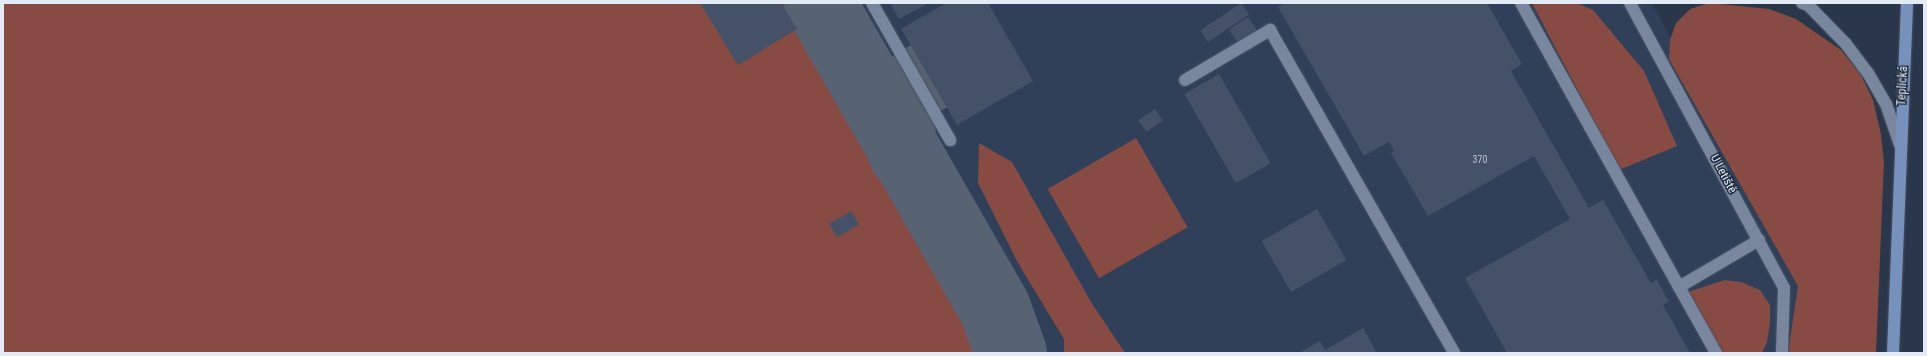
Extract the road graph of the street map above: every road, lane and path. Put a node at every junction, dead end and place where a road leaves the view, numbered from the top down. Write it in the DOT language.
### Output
graph roads {
  1 [pos="872,3"];
  2 [pos="1521,3"];
  3 [pos="1630,3"];
  4 [pos="1821,3"];
  5 [pos="1907,3"];
  6 [pos="1805,4"];
  7 [pos="1185,80"];
  8 [pos="950,140"];
  9 [pos="1900,145"];
  10 [pos="1759,240"];
  11 [pos="1679,286"];
  12 [pos="1454,353"];
  13 [pos="1716,353"];
  14 [pos="1782,353"];
  15 [pos="1894,353"];
  1 -- 8 [label="lane"];
  2 -- 11 [label="lane"];
  3 -- 10 [label="lane, U Letiště"];
  4 -- 6 [label="lane"];
  5 -- 9 [label="main road, Teplická"];
  6 -- 9 [label="lane"];
  7 -- 12 [label="lane"];
  9 -- 15 [label="main road, Teplická"];
  10 -- 11 [label="lane"];
  10 -- 14 [label="lane, U Letiště"];
  11 -- 13 [label="lane"];
}
